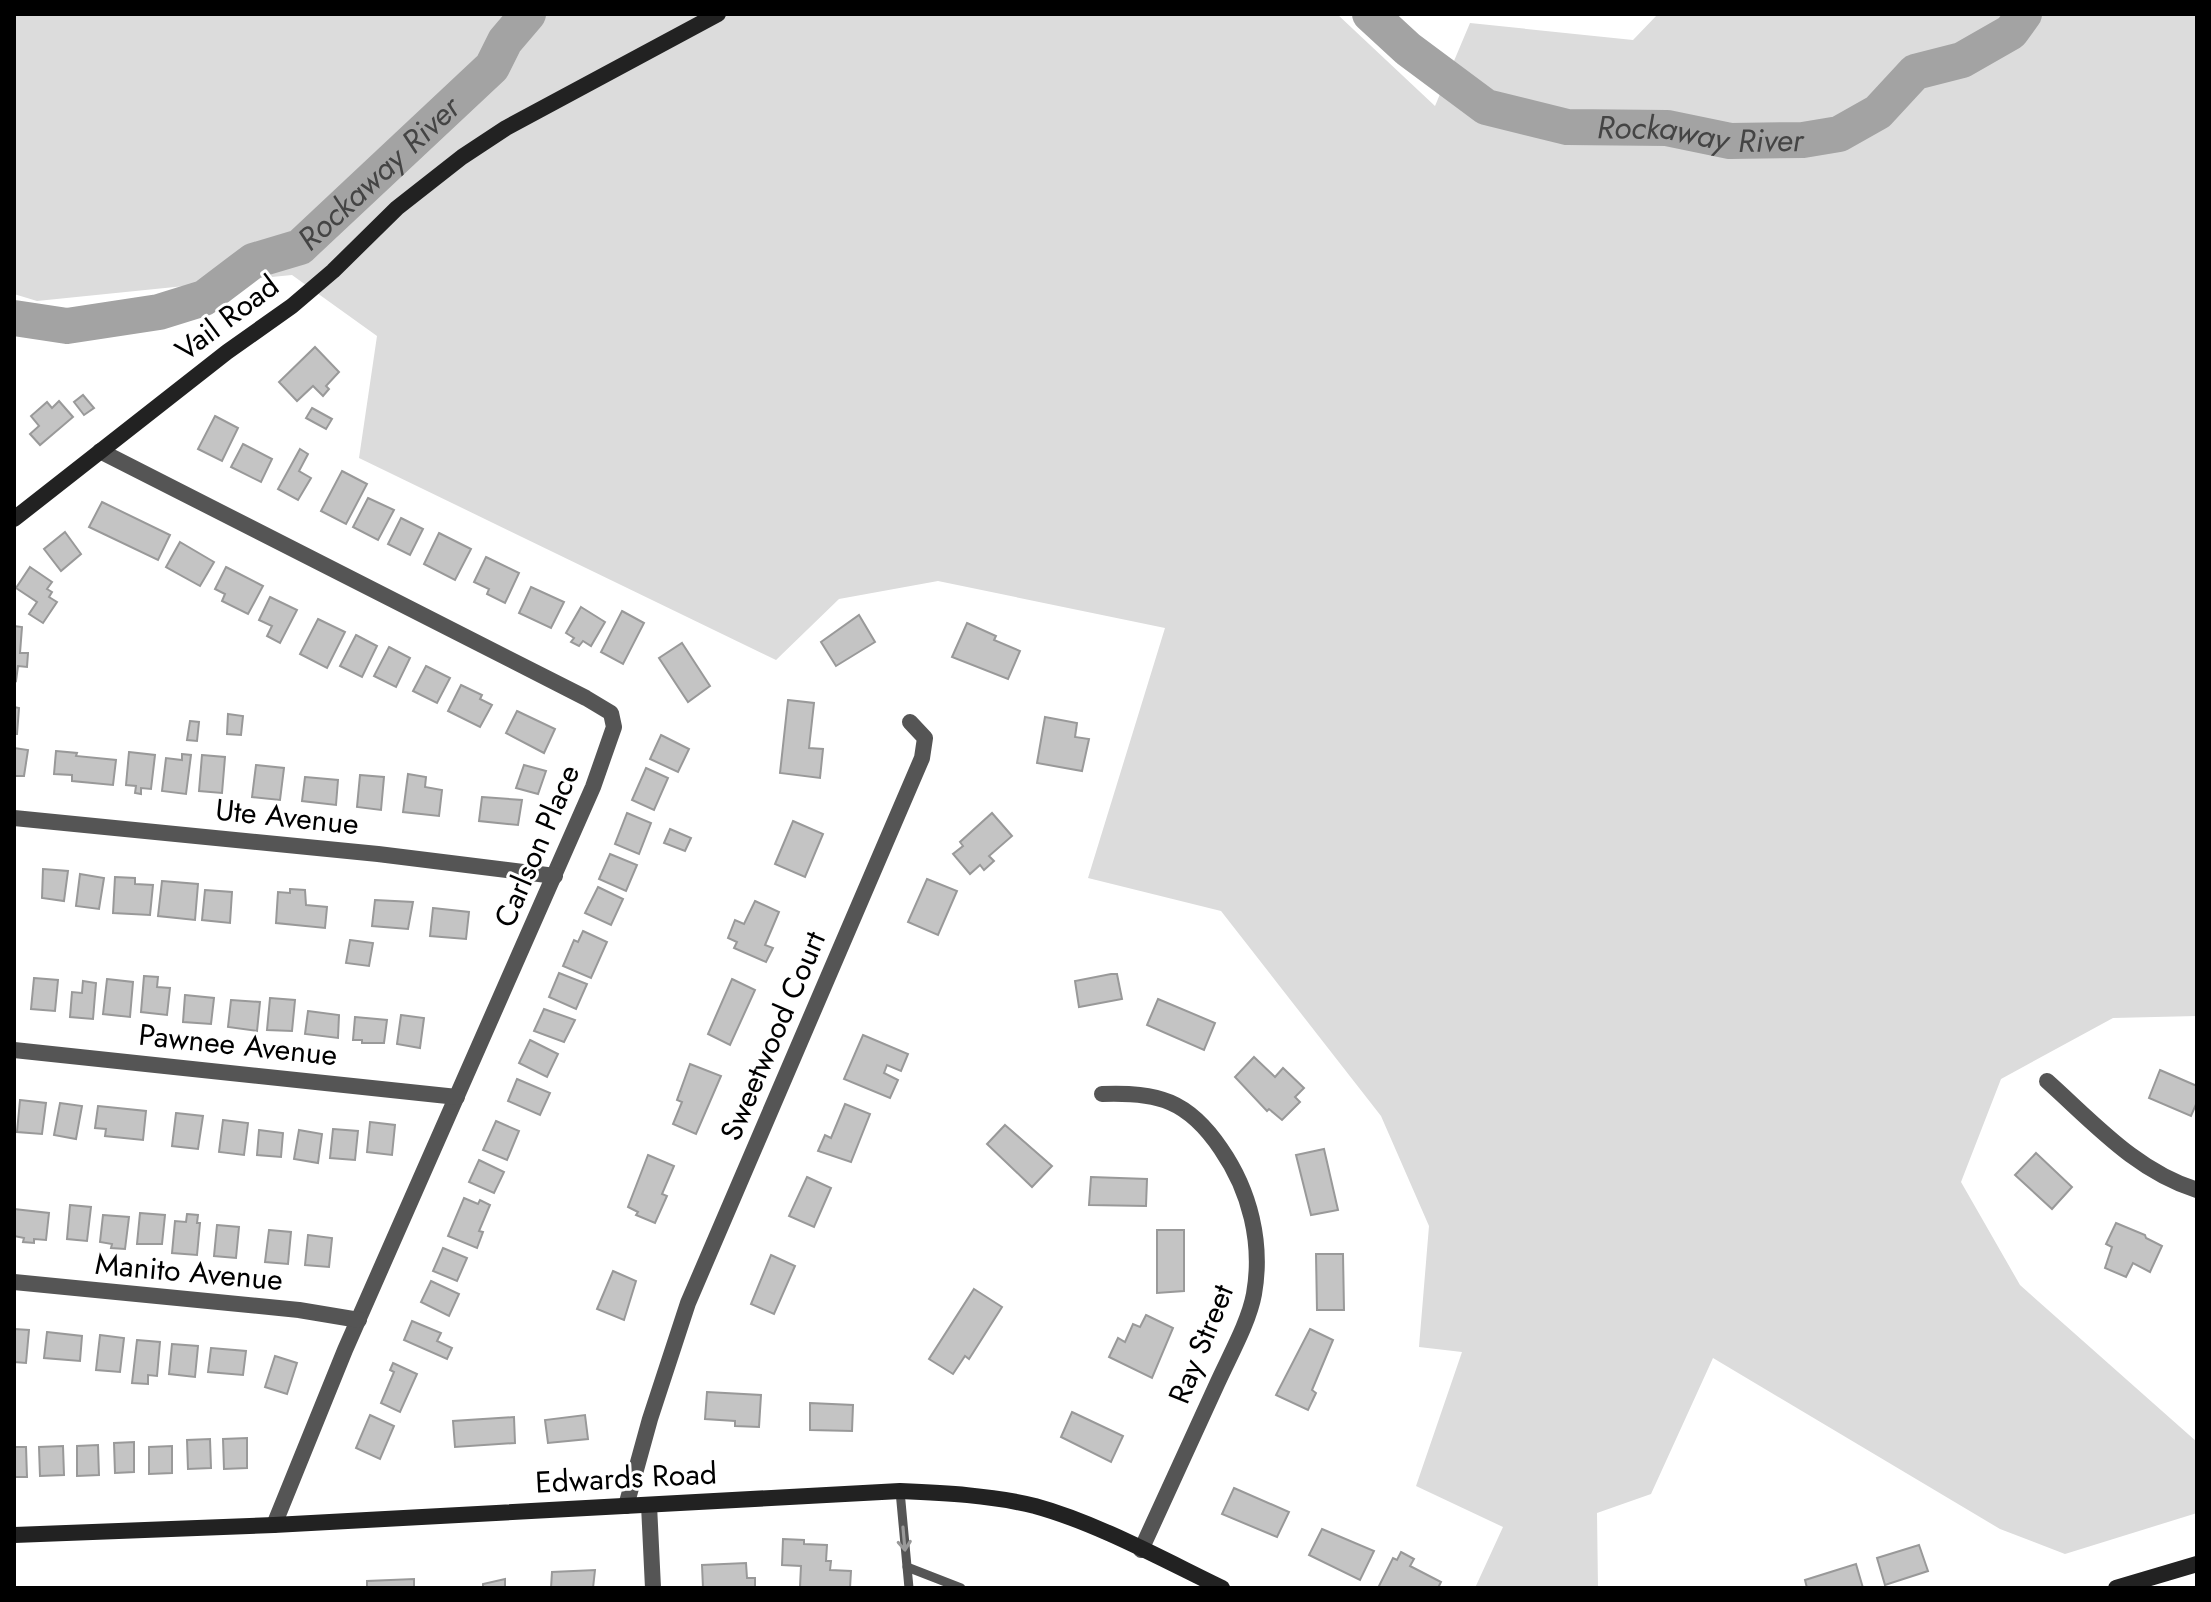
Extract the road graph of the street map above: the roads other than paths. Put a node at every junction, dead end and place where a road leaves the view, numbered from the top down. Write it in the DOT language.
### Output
graph roads {
  1 [pos="718,14"];
  2 [pos="100,451"];
  3 [pos="14,519"];
  4 [pos="910,722"];
  5 [pos="14,818"];
  6 [pos="555,876"];
  7 [pos="14,1050"];
  8 [pos="2047,1081"];
  9 [pos="1102,1094"];
  10 [pos="457,1097"];
  11 [pos="2197,1190"];
  12 [pos="14,1282"];
  13 [pos="359,1320"];
  14 [pos="900,1491"];
  15 [pos="649,1505"];
  16 [pos="626,1506"];
  17 [pos="274,1525"];
  18 [pos="14,1535"];
  19 [pos="1141,1550"];
  20 [pos="2197,1564"];
  21 [pos="907,1567"];
  22 [pos="653,1588"];
  23 [pos="909,1588"];
  24 [pos="961,1588"];
  25 [pos="1222,1588"];
  26 [pos="2116,1588"];
  1 -- 2 [label="street, Vail Road"];
  2 -- 3 [label="street, Vail Road"];
  2 -- 6 [label="street, Carlson Place"];
  4 -- 16 [label="street, Sweetwood Court"];
  5 -- 6 [label="street, Ute Avenue"];
  6 -- 10 [label="street, Carlson Place"];
  7 -- 10 [label="street, Pawnee Avenue"];
  8 -- 11 [label="street"];
  9 -- 19 [label="street, Ray Street"];
  10 -- 13 [label="street, Carlson Place"];
  12 -- 13 [label="street, Manito Avenue"];
  13 -- 17 [label="street, Carlson Place"];
  14 -- 15 [label="street, Edwards Road"];
  14 -- 19 [label="street, Edwards Road"];
  14 -- 21 [label="lane, one-way"];
  15 -- 16 [label="street, Edwards Road"];
  15 -- 22 [label="street"];
  16 -- 17 [label="street, Edwards Road"];
  17 -- 18 [label="street, Edwards Road"];
  19 -- 25 [label="street, Edwards Road"];
  20 -- 26 [label="street"];
  21 -- 23 [label="lane"];
  21 -- 24 [label="lane"];
}
